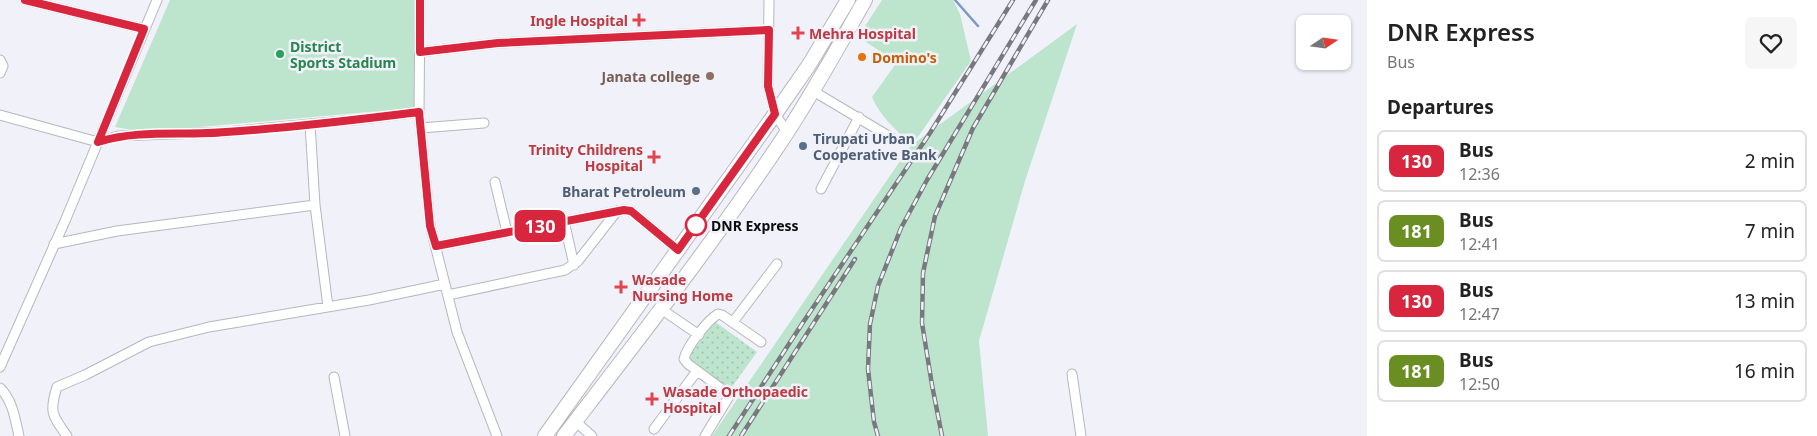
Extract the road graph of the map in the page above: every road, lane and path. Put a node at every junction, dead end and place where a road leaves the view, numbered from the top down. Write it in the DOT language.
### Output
graph roads {
  1 [pos="157,0"];
  2 [pos="420,0"];
  3 [pos="770,0"];
  4 [pos="848,0"];
  5 [pos="865,0"];
  6 [pos="31,1"];
  7 [pos="144,29"];
  8 [pos="769,30"];
  9 [pos="420,52"];
  10 [pos="0,60"];
  11 [pos="0,73"];
  12 [pos="813,91"];
  13 [pos="419,112"];
  14 [pos="775,114"];
  15 [pos="0,115"];
  16 [pos="859,117"];
  17 [pos="484,123"];
  18 [pos="310,124"];
  19 [pos="421,128"];
  20 [pos="787,132"];
  21 [pos="892,138"];
  22 [pos="98,142"];
  23 [pos="495,182"];
  24 [pos="821,189"];
  25 [pos="314,205"];
  26 [pos="616,211"];
  27 [pos="564,221"];
  28 [pos="507,232"];
  29 [pos="54,244"];
  30 [pos="436,246"];
  31 [pos="678,250"];
  32 [pos="777,264"];
  33 [pos="574,265"];
  34 [pos="445,284"];
  35 [pos="448,295"];
  36 [pos="328,306"];
  37 [pos="661,309"];
  38 [pos="733,322"];
  39 [pos="698,335"];
  40 [pos="762,342"];
  41 [pos="0,365"];
  42 [pos="698,371"];
  43 [pos="1072,374"];
  44 [pos="334,377"];
  45 [pos="0,388"];
  46 [pos="575,421"];
  47 [pos="654,429"];
  48 [pos="19,436"];
  49 [pos="66,436"];
  50 [pos="345,436"];
  51 [pos="498,436"];
  52 [pos="545,436"];
  53 [pos="564,436"];
  54 [pos="592,436"];
  55 [pos="705,436"];
  56 [pos="1081,436"];
  1 -- 7 [label="street"];
  2 -- 9 [label="street"];
  3 -- 8 [label="street"];
  4 -- 14 [label="highway"];
  5 -- 12 [label="highway"];
  6 -- 7 [label="street"];
  7 -- 22 [label="street"];
  8 -- 9 [label="street"];
  8 -- 14 [label="street"];
  9 -- 13 [label="street"];
  10 -- 11 [label="street"];
  12 -- 16 [label="street"];
  12 -- 20 [label="highway"];
  13 -- 18 [label="street"];
  13 -- 19 [label="street"];
  14 -- 20 [label="street"];
  14 -- 31 [label="highway"];
  15 -- 22 [label="street"];
  16 -- 21 [label="street"];
  16 -- 24 [label="street"];
  17 -- 19 [label="street"];
  18 -- 22 [label="street"];
  18 -- 25 [label="street"];
  19 -- 30 [label="street"];
  20 -- 37 [label="highway"];
  22 -- 29 [label="street"];
  23 -- 28 [label="street"];
  25 -- 29 [label="street"];
  25 -- 36 [label="street"];
  26 -- 27 [label="street"];
  26 -- 31 [label="street"];
  26 -- 33 [label="street"];
  27 -- 28 [label="street"];
  27 -- 33 [label="street"];
  28 -- 30 [label="street"];
  29 -- 41 [label="street"];
  30 -- 34 [label="street"];
  31 -- 52 [label="highway"];
  32 -- 38 [label="street"];
  33 -- 35 [label="street"];
  34 -- 35 [label="street"];
  34 -- 36 [label="street"];
  35 -- 51 [label="street"];
  36 -- 49 [label="street"];
  37 -- 39 [label="street"];
  37 -- 46 [label="highway"];
  38 -- 39 [label="street"];
  38 -- 40 [label="street"];
  39 -- 42 [label="street"];
  42 -- 47 [label="street"];
  42 -- 55 [label="street"];
  43 -- 56 [label="street"];
  44 -- 50 [label="street"];
  45 -- 48 [label="street"];
  46 -- 53 [label="highway"];
  46 -- 54 [label="street"];
}
